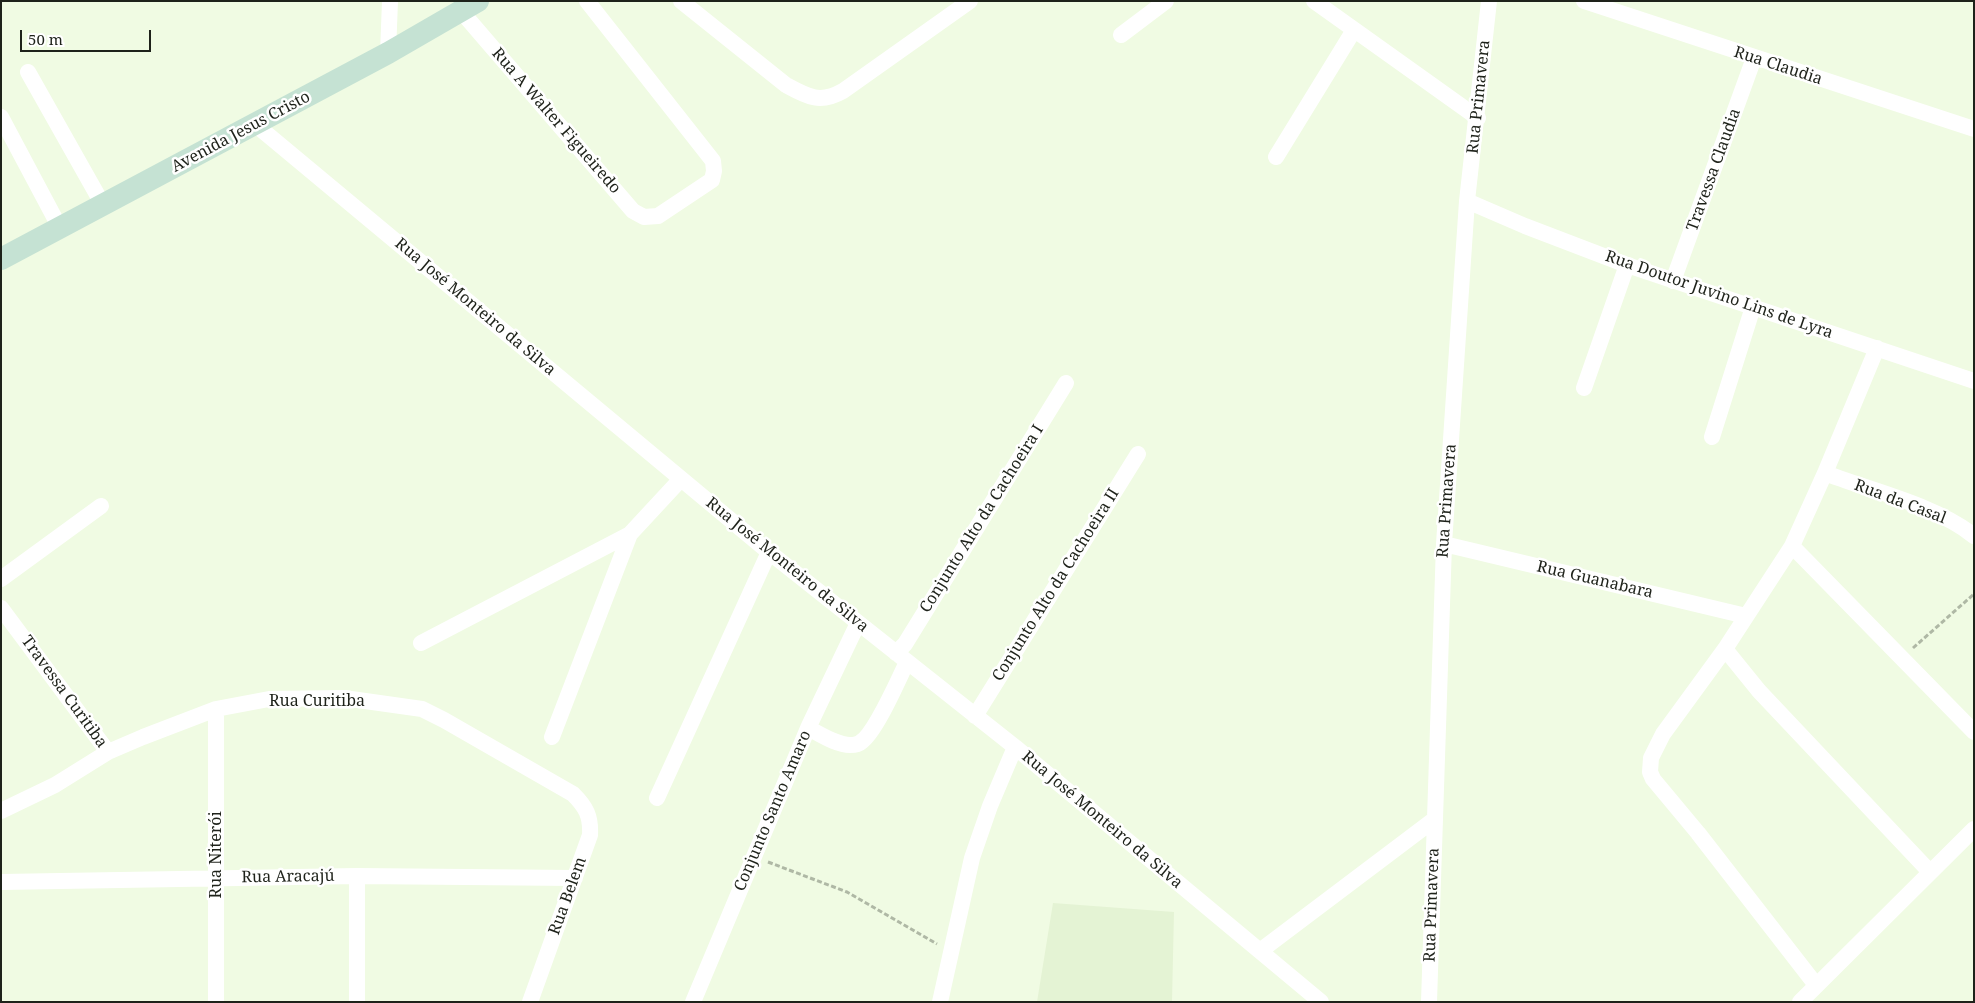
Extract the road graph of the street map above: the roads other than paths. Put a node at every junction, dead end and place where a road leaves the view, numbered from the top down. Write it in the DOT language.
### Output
graph roads {
  1 [pos="390,1"];
  2 [pos="587,1"];
  3 [pos="681,1"];
  4 [pos="970,1"];
  5 [pos="1166,1"];
  6 [pos="1314,1"];
  7 [pos="1489,1"];
  8 [pos="1584,1"];
  9 [pos="470,6"];
  10 [pos="1354,30"];
  11 [pos="1121,35"];
  12 [pos="388,53"];
  13 [pos="1754,58"];
  14 [pos="28,72"];
  15 [pos="1,117"];
  16 [pos="1478,118"];
  17 [pos="256,125"];
  18 [pos="1974,129"];
  19 [pos="1276,157"];
  20 [pos="1467,201"];
  21 [pos="103,205"];
  22 [pos="60,228"];
  23 [pos="1,259"];
  24 [pos="1626,265"];
  25 [pos="1673,281"];
  26 [pos="1753,307"];
  27 [pos="1877,348"];
  28 [pos="1974,381"];
  29 [pos="1066,383"];
  30 [pos="1584,388"];
  31 [pos="1712,437"];
  32 [pos="1138,454"];
  33 [pos="1825,473"];
  34 [pos="680,479"];
  35 [pos="101,506"];
  36 [pos="630,534"];
  37 [pos="1974,536"];
  38 [pos="1444,544"];
  39 [pos="1792,546"];
  40 [pos="768,552"];
  41 [pos="1,579"];
  42 [pos="1,608"];
  43 [pos="1746,616"];
  44 [pos="858,623"];
  45 [pos="421,643"];
  46 [pos="1725,649"];
  47 [pos="902,658"];
  48 [pos="216,709"];
  49 [pos="975,716"];
  50 [pos="808,728"];
  51 [pos="1974,732"];
  52 [pos="552,736"];
  53 [pos="1015,747"];
  54 [pos="108,752"];
  55 [pos="573,794"];
  56 [pos="657,798"];
  57 [pos="1,811"];
  58 [pos="1434,819"];
  59 [pos="1974,829"];
  60 [pos="1930,872"];
  61 [pos="357,876"];
  62 [pos="217,878"];
  63 [pos="575,878"];
  64 [pos="1,882"];
  65 [pos="1260,951"];
  66 [pos="1816,985"];
  67 [pos="216,1002"];
  68 [pos="357,1002"];
  69 [pos="530,1002"];
  70 [pos="693,1002"];
  71 [pos="940,1002"];
  72 [pos="1321,1002"];
  73 [pos="1428,1002"];
  74 [pos="1800,1002"];
  1 -- 12 [label="street"];
  2 -- 9 [label="street, Rua A Walter Figueiredo"];
  3 -- 4 [label="street"];
  5 -- 11 [label="street"];
  6 -- 10 [label="street"];
  7 -- 16 [label="street, Rua Primavera"];
  8 -- 13 [label="street, Rua Claudia"];
  9 -- 12 [label="main road, Avenida Jesus Cristo"];
  10 -- 16 [label="street"];
  10 -- 19 [label="street"];
  12 -- 17 [label="main road, Avenida Jesus Cristo"];
  13 -- 18 [label="street, Rua Claudia"];
  13 -- 25 [label="street, Travessa Claudia"];
  14 -- 21 [label="street"];
  15 -- 22 [label="street"];
  16 -- 20 [label="street, Rua Primavera"];
  17 -- 21 [label="main road, Avenida Jesus Cristo"];
  17 -- 34 [label="street, Rua José Monteiro da Silva"];
  20 -- 24 [label="street, Rua Doutor Juvino Lins de Lyra"];
  20 -- 38 [label="street, Rua Primavera"];
  21 -- 22 [label="main road, Avenida Jesus Cristo"];
  22 -- 23 [label="main road, Avenida Jesus Cristo"];
  24 -- 25 [label="street, Rua Doutor Juvino Lins de Lyra"];
  24 -- 30 [label="street"];
  25 -- 26 [label="street, Rua Doutor Juvino Lins de Lyra"];
  26 -- 27 [label="street, Rua Doutor Juvino Lins de Lyra"];
  26 -- 31 [label="street"];
  27 -- 28 [label="street, Rua Doutor Juvino Lins de Lyra"];
  27 -- 33 [label="street"];
  29 -- 47 [label="street, Conjunto Alto da Cachoeira I"];
  32 -- 49 [label="street, Conjunto Alto da Cachoeira II"];
  33 -- 37 [label="street, Rua da Casal"];
  33 -- 39 [label="street"];
  34 -- 36 [label="street"];
  34 -- 40 [label="street, Rua José Monteiro da Silva"];
  35 -- 41 [label="street"];
  36 -- 45 [label="street"];
  36 -- 52 [label="street"];
  38 -- 43 [label="street, Rua Guanabara"];
  38 -- 58 [label="street, Rua Primavera"];
  39 -- 43 [label="street"];
  39 -- 51 [label="street"];
  40 -- 44 [label="street, Rua José Monteiro da Silva"];
  40 -- 56 [label="street"];
  42 -- 54 [label="street, Travessa Curitiba"];
  43 -- 46 [label="street"];
  44 -- 47 [label="street, Rua José Monteiro da Silva"];
  44 -- 50 [label="street, Conjunto Santo Amaro"];
  46 -- 60 [label="street"];
  46 -- 66 [label="street"];
  47 -- 49 [label="street, Rua José Monteiro da Silva"];
  47 -- 50 [label="street, Conjunto Alto da Cachoeira I"];
  48 -- 54 [label="street, Rua Curitiba"];
  48 -- 55 [label="street, Rua Curitiba"];
  48 -- 62 [label="street, Rua Niterói"];
  49 -- 53 [label="street, Rua José Monteiro da Silva"];
  50 -- 70 [label="street, Conjunto Santo Amaro"];
  53 -- 65 [label="street, Rua José Monteiro da Silva"];
  53 -- 71 [label="street"];
  54 -- 57 [label="street, Rua Curitiba"];
  55 -- 63 [label="street, Rua Belem"];
  58 -- 65 [label="street"];
  58 -- 73 [label="street, Rua Primavera"];
  59 -- 60 [label="street"];
  60 -- 66 [label="street"];
  61 -- 62 [label="street, Rua Aracajú"];
  61 -- 63 [label="street, Rua Aracajú"];
  61 -- 68 [label="street"];
  62 -- 64 [label="street, Rua Aracajú"];
  62 -- 67 [label="street, Rua Niterói"];
  63 -- 69 [label="street, Rua Belem"];
  65 -- 72 [label="street, Rua José Monteiro da Silva"];
  66 -- 74 [label="street"];
}
